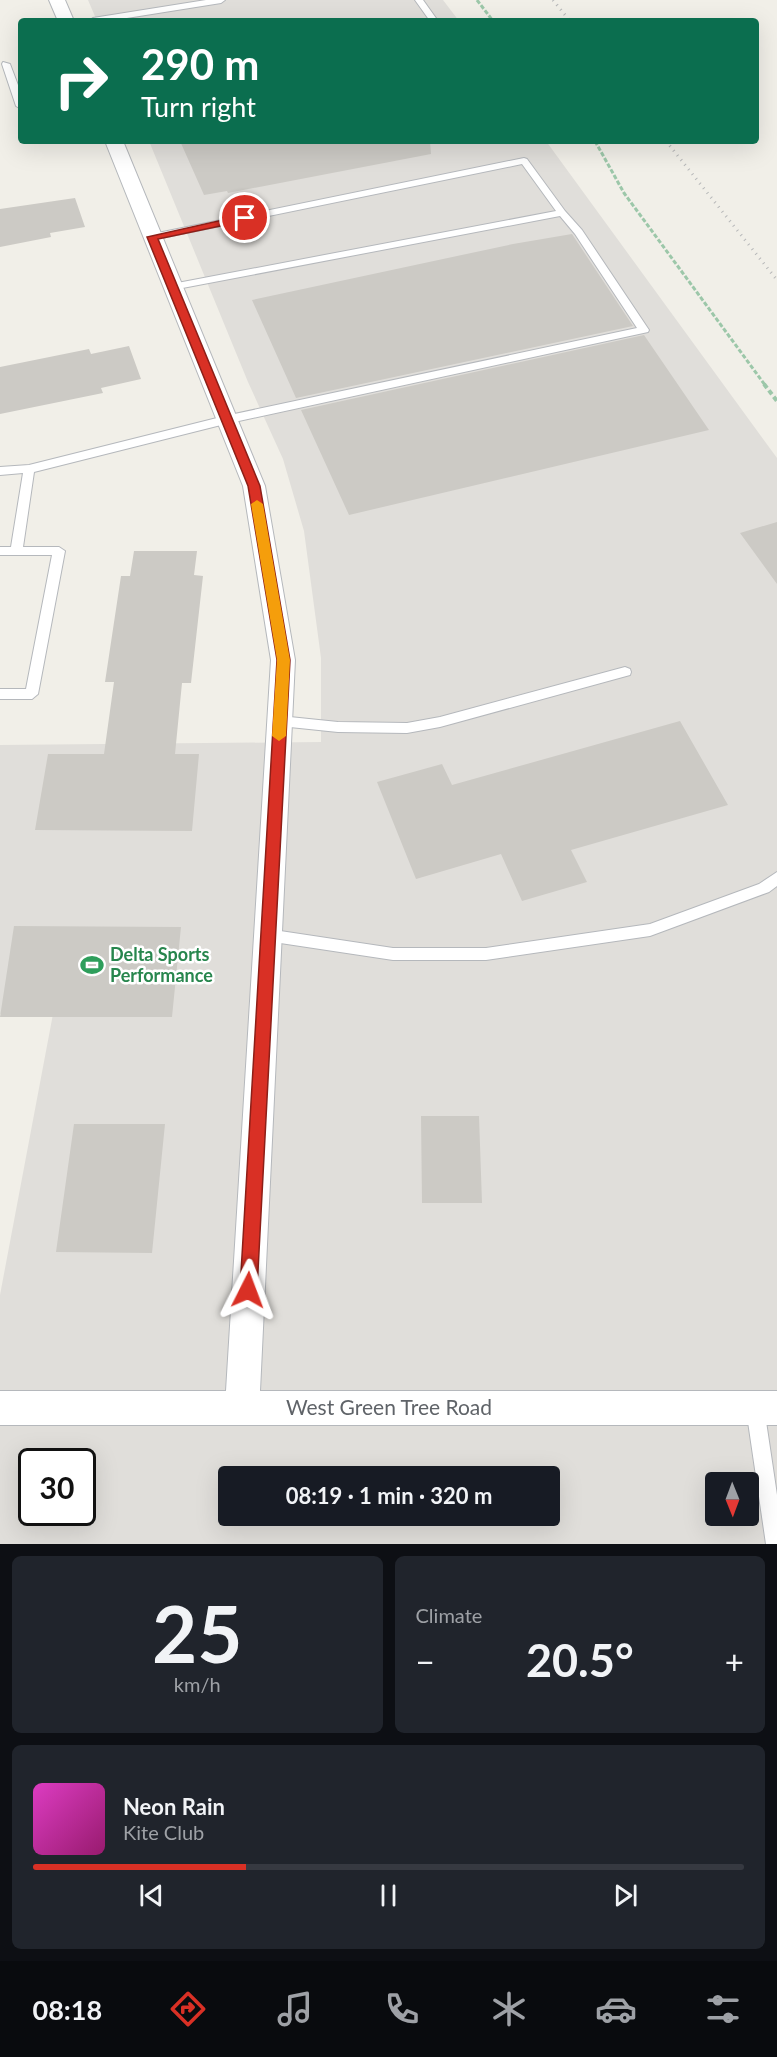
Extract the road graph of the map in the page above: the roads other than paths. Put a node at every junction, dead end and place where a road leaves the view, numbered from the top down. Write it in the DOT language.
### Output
graph roads {
  1 [pos="57,0"];
  2 [pos="221,0"];
  3 [pos="419,0"];
  4 [pos="65,18"];
  5 [pos="111,18"];
  6 [pos="432,18"];
  7 [pos="6,64"];
  8 [pos="18,97"];
  9 [pos="115,144"];
  10 [pos="562,213"];
  11 [pos="152,237"];
  12 [pos="172,287"];
  13 [pos="225,420"];
  14 [pos="29,469"];
  15 [pos="0,471"];
  16 [pos="0,551"];
  17 [pos="16,551"];
  18 [pos="625,672"];
  19 [pos="0,694"];
  20 [pos="280,721"];
  21 [pos="777,878"];
  22 [pos="267,935"];
  23 [pos="0,1408"];
  24 [pos="242,1408"];
  25 [pos="766,1408"];
  26 [pos="775,1544"];
  1 -- 4 [label="street"];
  2 -- 5 [label="lane"];
  3 -- 6 [label="lane"];
  7 -- 8 [label="lane"];
  9 -- 11 [label="street"];
  10 -- 11 [label="lane"];
  10 -- 12 [label="lane"];
  10 -- 13 [label="lane"];
  11 -- 12 [label="street"];
  12 -- 13 [label="street"];
  13 -- 14 [label="lane"];
  13 -- 20 [label="street"];
  14 -- 15 [label="lane"];
  14 -- 17 [label="lane"];
  16 -- 17 [label="lane"];
  17 -- 19 [label="lane"];
  18 -- 20 [label="lane"];
  20 -- 22 [label="street"];
  21 -- 22 [label="lane"];
  22 -- 24 [label="street"];
  23 -- 24 [label="street, West Green Tree Road"];
  24 -- 25 [label="street, West Green Tree Road"];
  25 -- 26 [label="lane"];
}
